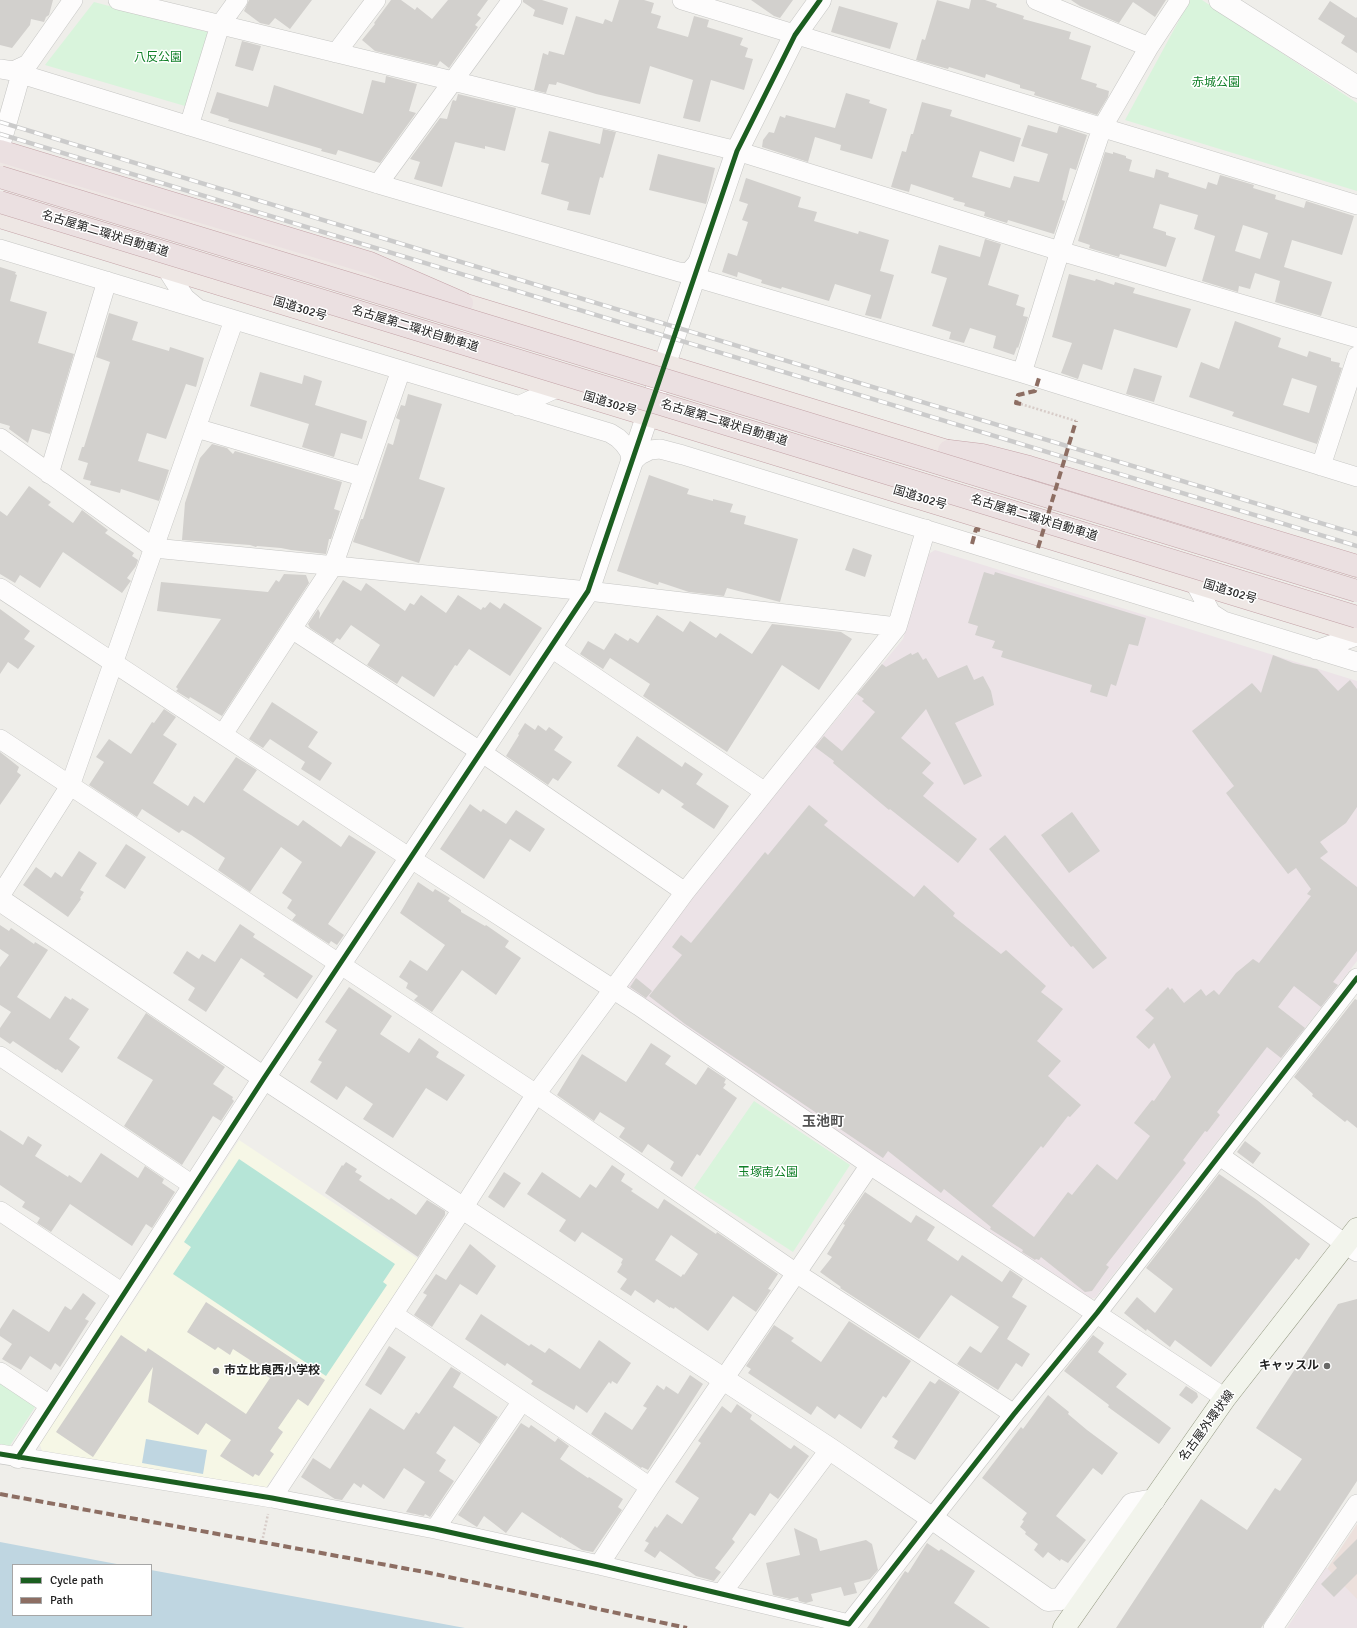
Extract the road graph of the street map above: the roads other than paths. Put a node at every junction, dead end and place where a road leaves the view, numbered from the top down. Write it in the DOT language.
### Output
graph roads {
  1 [pos="73,0"];
  2 [pos="118,0"];
  3 [pos="238,0"];
  4 [pos="376,0"];
  5 [pos="512,0"];
  6 [pos="682,0"];
  7 [pos="820,0"];
  8 [pos="1036,0"];
  9 [pos="1180,0"];
  10 [pos="1220,0"];
  11 [pos="220,25"];
  12 [pos="795,35"];
  13 [pos="1149,47"];
  14 [pos="336,53"];
  15 [pos="0,69"];
  16 [pos="24,69"];
  17 [pos="453,81"];
  18 [pos="1357,88"];
  19 [pos="189,126"];
  20 [pos="1102,128"];
  21 [pos="0,148"];
  22 [pos="0,151"];
  23 [pos="737,151"];
  24 [pos="0,164"];
  25 [pos="0,177"];
  26 [pos="378,184"];
  27 [pos="0,202"];
  28 [pos="1357,205"];
  29 [pos="0,217"];
  30 [pos="0,249"];
  31 [pos="1060,251"];
  32 [pos="166,268"];
  33 [pos="697,269"];
  34 [pos="107,282"];
  35 [pos="462,303"];
  36 [pos="201,310"];
  37 [pos="234,320"];
  38 [pos="1357,338"];
  39 [pos="1357,356"];
  40 [pos="664,365"];
  41 [pos="401,370"];
  42 [pos="1022,373"];
  43 [pos="557,388"];
  44 [pos="518,406"];
  45 [pos="648,415"];
  46 [pos="196,428"];
  47 [pos="0,438"];
  48 [pos="949,451"];
  49 [pos="780,455"];
  50 [pos="632,462"];
  51 [pos="1321,466"];
  52 [pos="49,474"];
  53 [pos="364,477"];
  54 [pos="1357,477"];
  55 [pos="807,493"];
  56 [pos="926,529"];
  57 [pos="154,548"];
  58 [pos="333,566"];
  59 [pos="1357,566"];
  60 [pos="1357,576"];
  61 [pos="1192,581"];
  62 [pos="0,588"];
  63 [pos="588,591"];
  64 [pos="1357,591"];
  65 [pos="1357,616"];
  66 [pos="1223,621"];
  67 [pos="897,627"];
  68 [pos="292,629"];
  69 [pos="1357,632"];
  70 [pos="1357,636"];
  71 [pos="550,647"];
  72 [pos="1316,650"];
  73 [pos="114,662"];
  74 [pos="1357,662"];
  75 [pos="223,734"];
  76 [pos="0,739"];
  77 [pos="481,752"];
  78 [pos="70,786"];
  79 [pos="765,792"];
  80 [pos="410,858"];
  81 [pos="685,892"];
  82 [pos="0,896"];
  83 [pos="0,900"];
  84 [pos="340,964"];
  85 [pos="1357,978"];
  86 [pos="612,989"];
  87 [pos="0,1056"];
  88 [pos="264,1078"];
  89 [pos="536,1094"];
  90 [pos="1220,1156"];
  91 [pos="870,1165"];
  92 [pos="194,1186"];
  93 [pos="463,1208"];
  94 [pos="0,1211"];
  95 [pos="1353,1242"];
  96 [pos="796,1273"];
  97 [pos="124,1294"];
  98 [pos="1097,1313"];
  99 [pos="393,1314"];
  100 [pos="0,1372"];
  101 [pos="723,1379"];
  102 [pos="1226,1398"];
  103 [pos="522,1401"];
  104 [pos="51,1406"];
  105 [pos="1014,1414"];
  106 [pos="830,1450"];
  107 [pos="9,1456"];
  108 [pos="650,1487"];
  109 [pos="272,1498"];
  110 [pos="1154,1500"];
  111 [pos="1357,1504"];
  112 [pos="933,1519"];
  113 [pos="435,1529"];
  114 [pos="599,1565"];
  115 [pos="721,1594"];
  116 [pos="1064,1628"];
  117 [pos="1273,1628"];
  1 -- 16 [label="street"];
  2 -- 11 [label="street"];
  3 -- 11 [label="street"];
  4 -- 14 [label="street"];
  5 -- 17 [label="street"];
  6 -- 12 [label="street"];
  7 -- 12 [label="street"];
  8 -- 13 [label="street"];
  9 -- 13 [label="street"];
  10 -- 18 [label="street"];
  11 -- 14 [label="street"];
  11 -- 19 [label="street"];
  12 -- 20 [label="street"];
  12 -- 23 [label="street"];
  13 -- 20 [label="street"];
  14 -- 17 [label="street"];
  15 -- 16 [label="street"];
  16 -- 19 [label="street"];
  16 -- 21 [label="street"];
  17 -- 23 [label="street"];
  17 -- 26 [label="street"];
  19 -- 26 [label="street"];
  20 -- 28 [label="street"];
  20 -- 31 [label="street"];
  22 -- 35 [label="highway"];
  23 -- 31 [label="street"];
  23 -- 33 [label="street"];
  24 -- 35 [label="highway"];
  25 -- 64 [label="highway, 名古屋第二環状自動車道, bridge"];
  26 -- 33 [label="street"];
  27 -- 65 [label="highway, 名古屋第二環状自動車道, bridge"];
  29 -- 32 [label="highway, 国道302号"];
  30 -- 34 [label="street"];
  31 -- 38 [label="street"];
  31 -- 42 [label="street"];
  32 -- 36 [label="street"];
  32 -- 43 [label="highway, 国道302号"];
  33 -- 40 [label="street"];
  33 -- 42 [label="street"];
  34 -- 36 [label="street"];
  34 -- 52 [label="street"];
  35 -- 40 [label="highway"];
  36 -- 37 [label="street"];
  37 -- 41 [label="street"];
  37 -- 46 [label="street"];
  39 -- 51 [label="street"];
  40 -- 45 [label="street"];
  40 -- 48 [label="highway"];
  41 -- 44 [label="street"];
  41 -- 53 [label="street"];
  42 -- 51 [label="street"];
  43 -- 44 [label="street"];
  43 -- 45 [label="highway, 国道302号"];
  44 -- 50 [label="street"];
  45 -- 49 [label="highway, 国道302号"];
  45 -- 50 [label="street"];
  46 -- 53 [label="street"];
  46 -- 57 [label="street"];
  47 -- 52 [label="street"];
  48 -- 59 [label="highway"];
  48 -- 60 [label="highway"];
  49 -- 55 [label="street"];
  49 -- 61 [label="highway, 国道302号"];
  50 -- 55 [label="street"];
  50 -- 63 [label="street"];
  51 -- 54 [label="street"];
  52 -- 57 [label="street"];
  53 -- 58 [label="street"];
  55 -- 56 [label="street"];
  56 -- 66 [label="street"];
  56 -- 67 [label="street"];
  57 -- 58 [label="street"];
  57 -- 73 [label="street"];
  58 -- 63 [label="street"];
  58 -- 68 [label="street"];
  61 -- 66 [label="street"];
  61 -- 69 [label="highway, 国道302号"];
  62 -- 73 [label="street"];
  63 -- 67 [label="street"];
  63 -- 71 [label="street"];
  66 -- 72 [label="street"];
  67 -- 79 [label="street"];
  68 -- 75 [label="street"];
  68 -- 77 [label="street"];
  70 -- 72 [label="street"];
  71 -- 77 [label="street"];
  71 -- 79 [label="street"];
  72 -- 74 [label="street"];
  73 -- 75 [label="street"];
  73 -- 78 [label="street"];
  75 -- 80 [label="street"];
  76 -- 78 [label="street"];
  77 -- 80 [label="street"];
  77 -- 81 [label="street"];
  78 -- 82 [label="street"];
  78 -- 84 [label="street"];
  79 -- 81 [label="street"];
  80 -- 84 [label="street"];
  80 -- 86 [label="street"];
  81 -- 86 [label="street"];
  83 -- 88 [label="street"];
  84 -- 88 [label="street"];
  84 -- 89 [label="street"];
  85 -- 90 [label="street"];
  86 -- 89 [label="street"];
  86 -- 91 [label="street"];
  87 -- 92 [label="street"];
  88 -- 92 [label="street"];
  88 -- 93 [label="street"];
  89 -- 93 [label="street"];
  89 -- 96 [label="street"];
  90 -- 95 [label="street"];
  90 -- 98 [label="street"];
  91 -- 96 [label="street"];
  91 -- 98 [label="street"];
  92 -- 97 [label="street"];
  93 -- 99 [label="street"];
  93 -- 101 [label="street"];
  94 -- 97 [label="street"];
  95 -- 102 [label="main road, 名古屋外環状線"];
  96 -- 101 [label="street"];
  96 -- 105 [label="street"];
  97 -- 104 [label="street"];
  98 -- 102 [label="street"];
  98 -- 105 [label="street"];
  99 -- 103 [label="street"];
  99 -- 109 [label="street"];
  100 -- 104 [label="street"];
  101 -- 106 [label="street"];
  101 -- 108 [label="street"];
  102 -- 110 [label="main road, 名古屋外環状線"];
  103 -- 108 [label="street"];
  103 -- 113 [label="street"];
  104 -- 107 [label="street"];
  105 -- 112 [label="street"];
  106 -- 112 [label="street"];
  106 -- 115 [label="street"];
  107 -- 109 [label="street"];
  108 -- 114 [label="street"];
  109 -- 113 [label="street"];
  110 -- 112 [label="street"];
  110 -- 116 [label="main road, 名古屋外環状線"];
  111 -- 117 [label="street"];
  112 -- 115 [label="street"];
  113 -- 114 [label="street"];
  114 -- 115 [label="street"];
}
